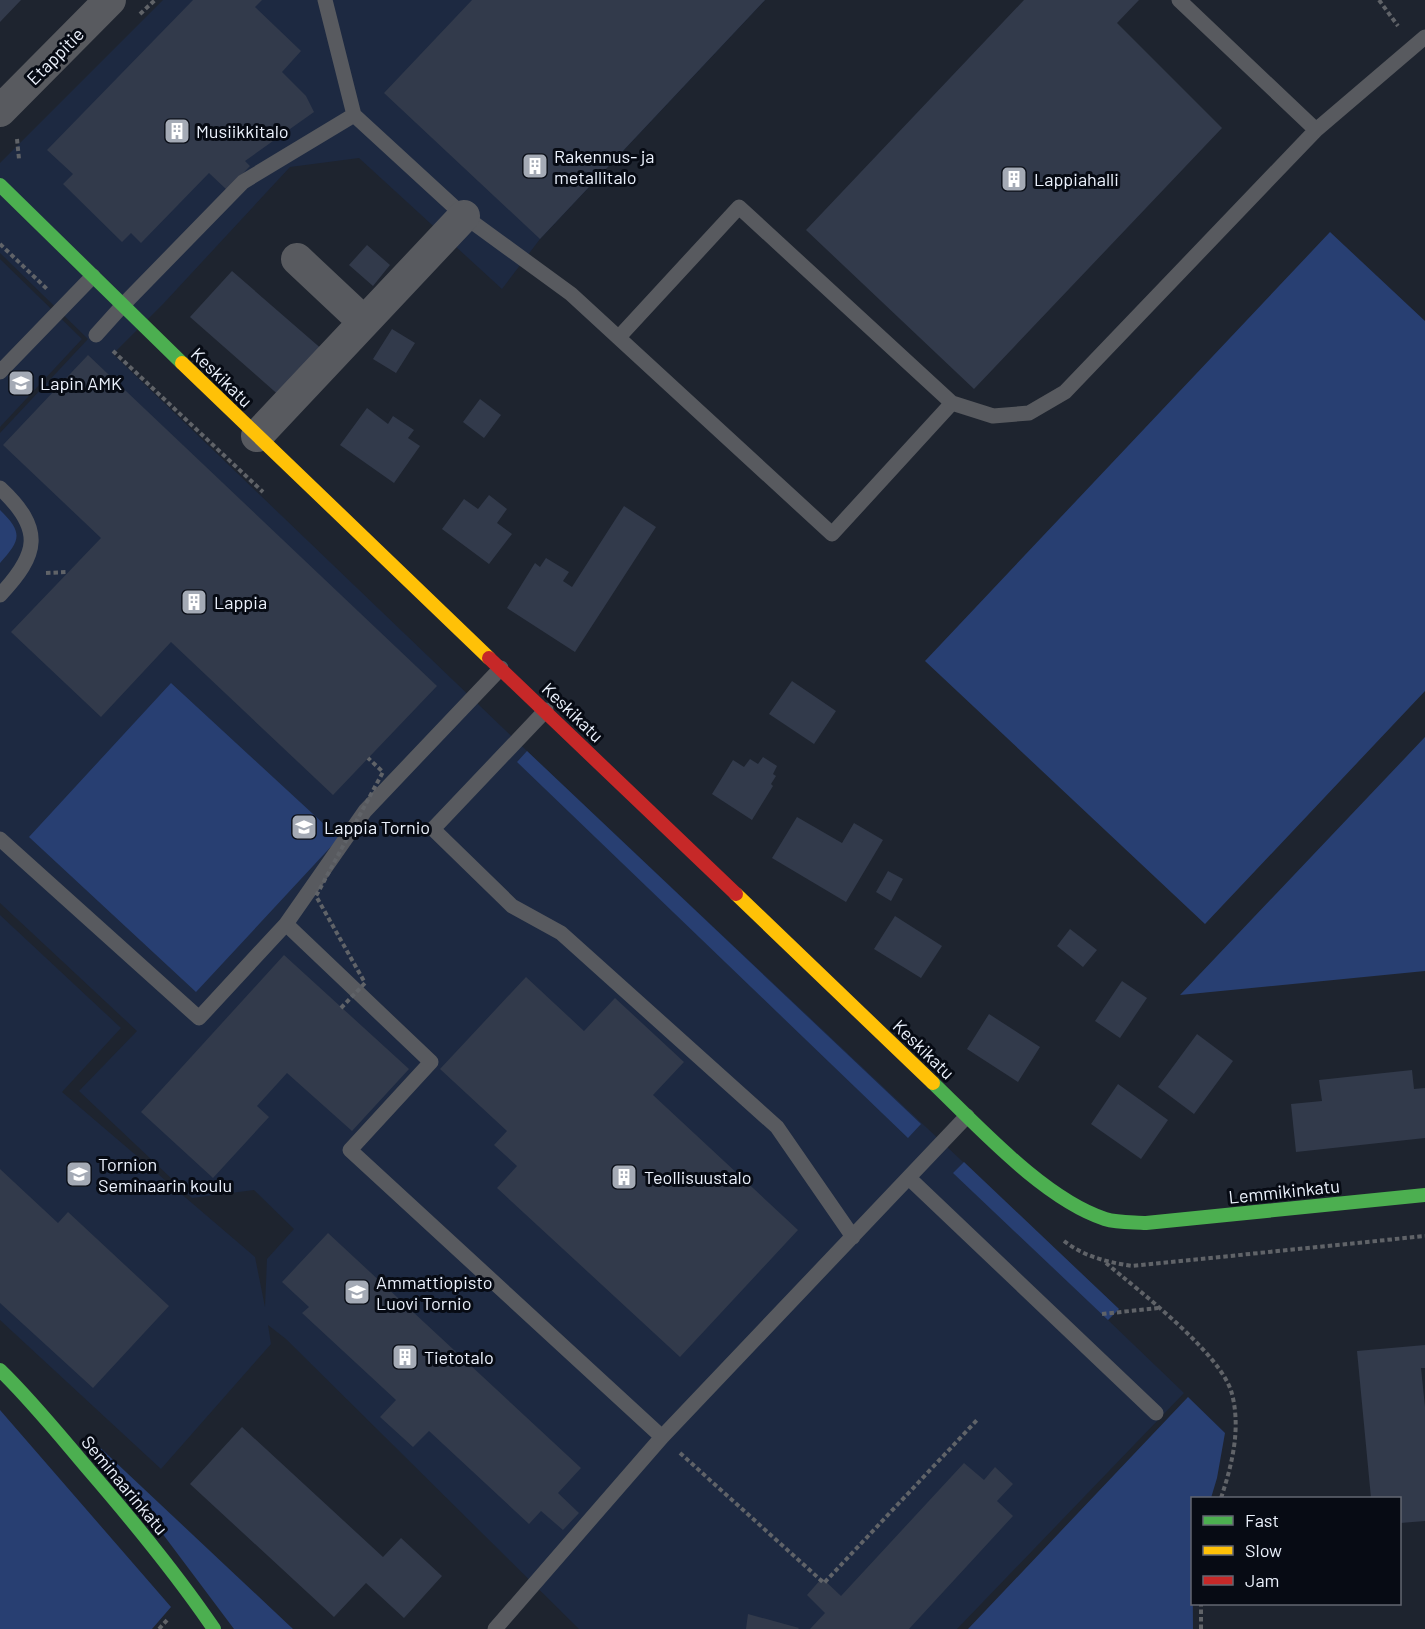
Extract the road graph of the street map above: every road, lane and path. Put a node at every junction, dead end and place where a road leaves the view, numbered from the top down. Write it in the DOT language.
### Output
graph roads {
  1 [pos="110,0"];
  2 [pos="155,0"];
  3 [pos="325,0"];
  4 [pos="1179,0"];
  5 [pos="138,16"];
  6 [pos="1425,37"];
  7 [pos="0,111"];
  8 [pos="354,115"];
  9 [pos="1316,130"];
  10 [pos="24,132"];
  11 [pos="3,188"];
  12 [pos="464,216"];
  13 [pos="297,259"];
  14 [pos="93,276"];
  15 [pos="123,304"];
  16 [pos="364,322"];
  17 [pos="96,335"];
  18 [pos="619,337"];
  19 [pos="0,372"];
  20 [pos="952,403"];
  21 [pos="257,436"];
  22 [pos="0,488"];
  23 [pos="0,595"];
  24 [pos="501,668"];
  25 [pos="546,710"];
  26 [pos="368,758"];
  27 [pos="0,839"];
  28 [pos="286,924"];
  29 [pos="341,1008"];
  30 [pos="967,1116"];
  31 [pos="909,1178"];
  32 [pos="1425,1195"];
  33 [pos="1146,1223"];
  34 [pos="1425,1236"];
  35 [pos="853,1237"];
  36 [pos="1159,1308"];
  37 [pos="1102,1314"];
  38 [pos="0,1370"];
  39 [pos="1156,1413"];
  40 [pos="978,1419"];
  41 [pos="662,1437"];
  42 [pos="1221,1497"];
  43 [pos="1201,1605"];
  44 [pos="214,1629"];
  45 [pos="495,1629"];
  46 [pos="1201,1629"];
  1 -- 7 [label="street, Etappitie"];
  2 -- 5 [label="path"];
  3 -- 8 [label="lane"];
  4 -- 9 [label="lane"];
  6 -- 9 [label="lane"];
  8 -- 12 [label="lane"];
  8 -- 15 [label="lane"];
  9 -- 20 [label="lane"];
  10 -- 11 [label="path"];
  11 -- 14 [label="street, Keskikatu"];
  12 -- 16 [label="street"];
  12 -- 18 [label="lane"];
  13 -- 16 [label="street"];
  14 -- 15 [label="street, Keskikatu"];
  14 -- 19 [label="lane"];
  15 -- 17 [label="lane"];
  15 -- 21 [label="street, Keskikatu"];
  16 -- 21 [label="street"];
  18 -- 20 [label="lane"];
  18 -- 20 [label="lane"];
  21 -- 24 [label="street, Keskikatu"];
  22 -- 23 [label="lane"];
  24 -- 25 [label="street, Keskikatu"];
  24 -- 28 [label="lane"];
  25 -- 30 [label="street, Keskikatu"];
  25 -- 35 [label="lane"];
  26 -- 29 [label="path, bridge"];
  27 -- 28 [label="lane"];
  28 -- 41 [label="lane"];
  30 -- 31 [label="lane"];
  30 -- 33 [label="street, Keskikatu"];
  31 -- 35 [label="lane"];
  31 -- 39 [label="lane"];
  32 -- 33 [label="street, Lemmikinkatu"];
  34 -- 36 [label="path"];
  35 -- 41 [label="lane"];
  36 -- 37 [label="path"];
  36 -- 42 [label="path"];
  38 -- 44 [label="street, Seminaarinkatu"];
  40 -- 41 [label="path"];
  41 -- 45 [label="lane"];
  43 -- 46 [label="path"];
}
